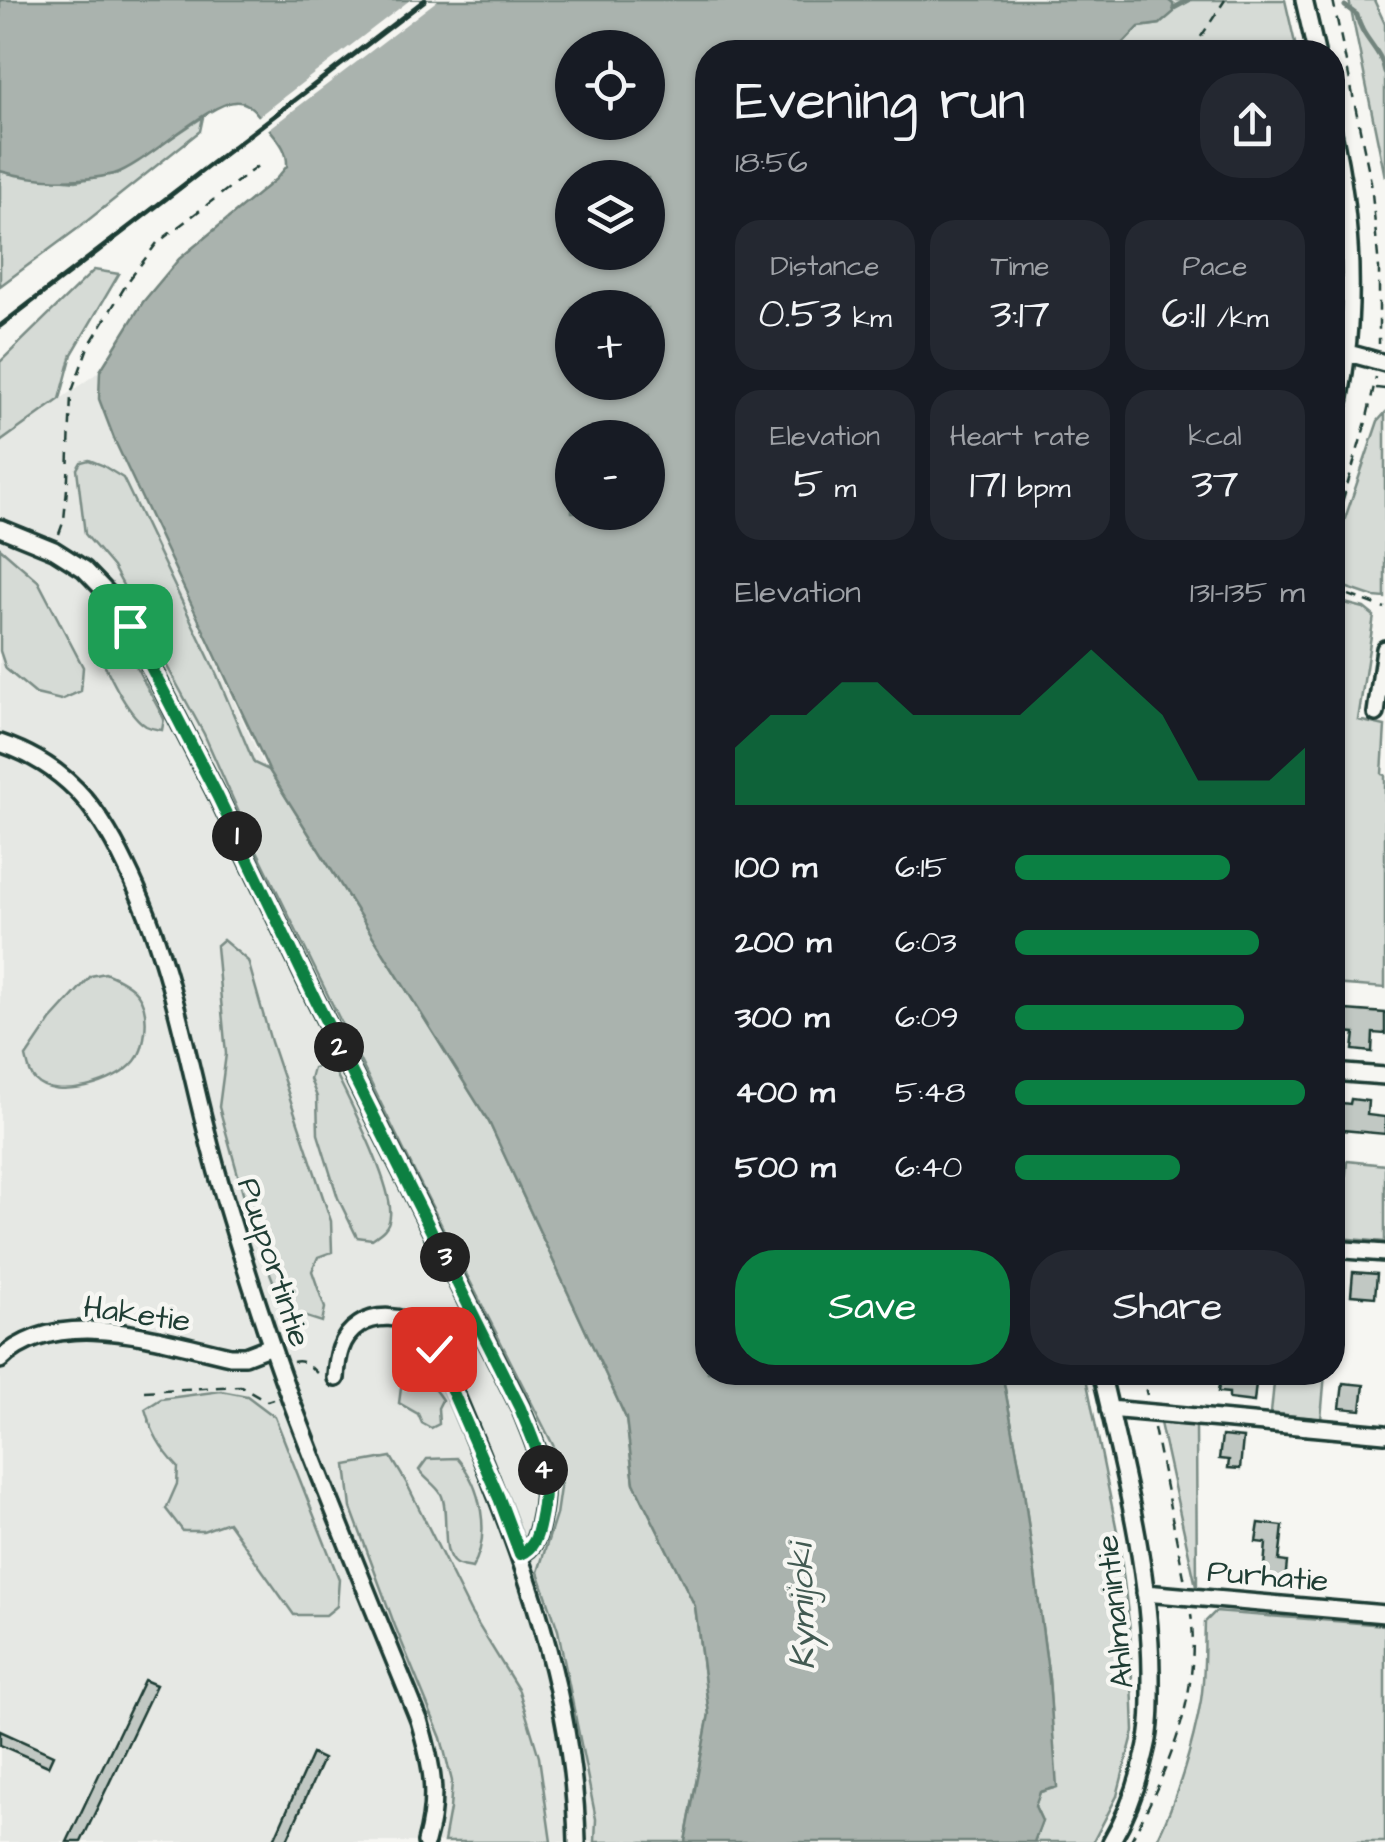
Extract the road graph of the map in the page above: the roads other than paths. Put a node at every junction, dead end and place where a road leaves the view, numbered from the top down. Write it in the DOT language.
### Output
graph roads {
  1 [pos="1304,0"];
  2 [pos="1313,40"];
  3 [pos="1345,191"];
  4 [pos="1348,354"];
  5 [pos="1380,361"];
  6 [pos="1345,378"];
  7 [pos="0,528"];
  8 [pos="1385,649"];
  9 [pos="1376,713"];
  10 [pos="0,743"];
  11 [pos="1345,1073"];
  12 [pos="1385,1076"];
  13 [pos="1345,1250"];
  14 [pos="1385,1253"];
  15 [pos="271,1346"];
  16 [pos="0,1360"];
  17 [pos="332,1379"];
  18 [pos="1104,1385"];
  19 [pos="1109,1409"];
  20 [pos="1385,1434"];
  21 [pos="520,1554"];
  22 [pos="1145,1593"];
  23 [pos="1385,1614"];
  24 [pos="426,1842"];
  25 [pos="577,1842"];
  26 [pos="1112,1842"];
  1 -- 2 [label="street"];
  3 -- 4 [label="street"];
  4 -- 5 [label="street"];
  4 -- 6 [label="street"];
  7 -- 21 [label="street"];
  8 -- 9 [label="street"];
  10 -- 15 [label="street, Puuportintie"];
  11 -- 12 [label="street"];
  13 -- 14 [label="street"];
  15 -- 16 [label="street, Haketie"];
  15 -- 24 [label="street, Puuportintie"];
  17 -- 21 [label="street"];
  18 -- 19 [label="street, Ahlmanintie"];
  19 -- 20 [label="street"];
  19 -- 22 [label="street, Ahlmanintie"];
  21 -- 25 [label="street"];
  22 -- 23 [label="street, Purhatie"];
  22 -- 26 [label="street, Ahlmanintie"];
}
